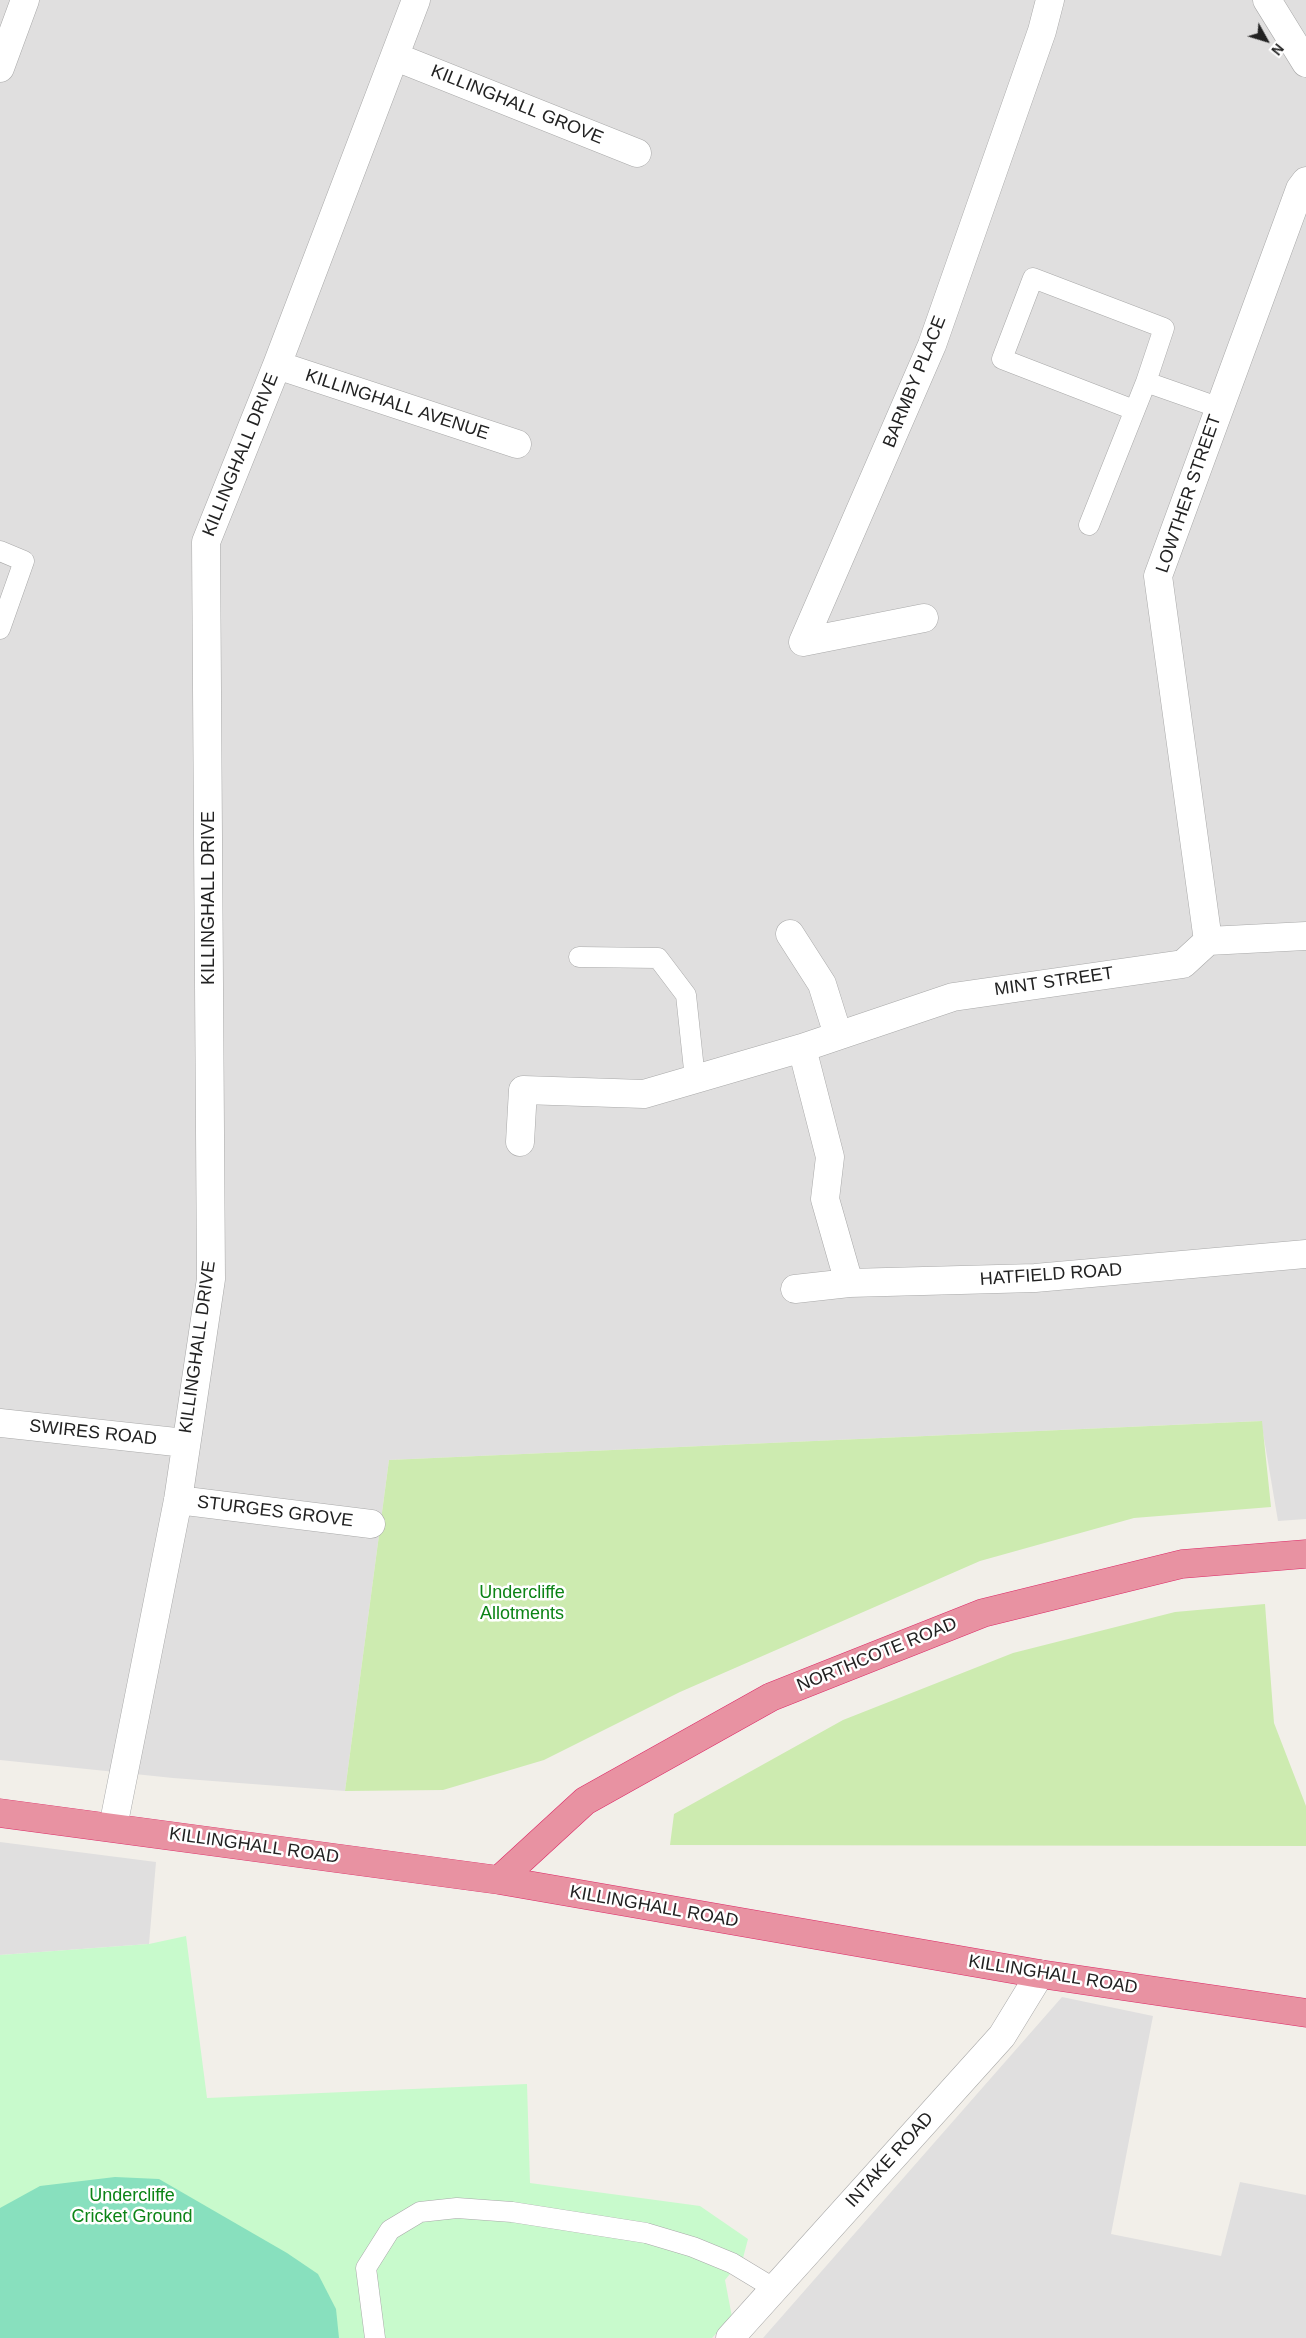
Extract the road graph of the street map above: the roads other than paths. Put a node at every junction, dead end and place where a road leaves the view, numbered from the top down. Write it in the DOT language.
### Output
graph roads {
  1 [pos="25,0"];
  2 [pos="416,0"];
  3 [pos="1050,0"];
  4 [pos="1267,0"];
  5 [pos="396,57"];
  6 [pos="1306,63"];
  7 [pos="0,68"];
  8 [pos="638,153"];
  9 [pos="1306,180"];
  10 [pos="277,365"];
  11 [pos="1146,382"];
  12 [pos="1220,408"];
  13 [pos="1134,410"];
  14 [pos="517,444"];
  15 [pos="1090,525"];
  16 [pos="0,551"];
  17 [pos="924,618"];
  18 [pos="0,629"];
  19 [pos="790,934"];
  20 [pos="1306,936"];
  21 [pos="1208,940"];
  22 [pos="579,957"];
  23 [pos="838,1035"];
  24 [pos="802,1048"];
  25 [pos="695,1079"];
  26 [pos="520,1142"];
  27 [pos="1306,1254"];
  28 [pos="849,1283"];
  29 [pos="796,1289"];
  30 [pos="0,1423"];
  31 [pos="186,1444"];
  32 [pos="178,1500"];
  33 [pos="371,1524"];
  34 [pos="1306,1554"];
  35 [pos="0,1813"];
  36 [pos="113,1827"];
  37 [pos="499,1880"];
  38 [pos="1040,1974"];
  39 [pos="1306,2013"];
  40 [pos="775,2289"];
  41 [pos="375,2338"];
  42 [pos="730,2338"];
  1 -- 7 [label="street"];
  2 -- 5 [label="street, KILLINGHALL DRIVE"];
  3 -- 17 [label="street, BARMBY PLACE"];
  4 -- 6 [label="street"];
  5 -- 8 [label="street, KILLINGHALL GROVE"];
  5 -- 10 [label="street, KILLINGHALL DRIVE"];
  9 -- 12 [label="street, LOWTHER STREET"];
  10 -- 14 [label="street, KILLINGHALL AVENUE"];
  10 -- 31 [label="street, KILLINGHALL DRIVE"];
  11 -- 12 [label="lane"];
  11 -- 13 [label="lane"];
  11 -- 13 [label="lane"];
  12 -- 21 [label="street, LOWTHER STREET"];
  13 -- 15 [label="lane"];
  16 -- 18 [label="lane"];
  19 -- 23 [label="street"];
  20 -- 21 [label="street"];
  21 -- 23 [label="street, MINT STREET"];
  22 -- 25 [label="lane"];
  23 -- 24 [label="street, MINT STREET"];
  24 -- 25 [label="street, MINT STREET"];
  24 -- 28 [label="street"];
  25 -- 26 [label="street, MINT STREET"];
  27 -- 28 [label="street, HATFIELD ROAD"];
  28 -- 29 [label="street, HATFIELD ROAD"];
  30 -- 31 [label="street, SWIRES ROAD"];
  31 -- 32 [label="street, KILLINGHALL DRIVE"];
  32 -- 33 [label="street, STURGES GROVE"];
  32 -- 36 [label="street, KILLINGHALL DRIVE"];
  34 -- 37 [label="highway, NORTHCOTE ROAD"];
  35 -- 36 [label="highway, KILLINGHALL ROAD"];
  36 -- 37 [label="highway, KILLINGHALL ROAD"];
  37 -- 38 [label="highway, KILLINGHALL ROAD"];
  38 -- 39 [label="highway, KILLINGHALL ROAD"];
  38 -- 40 [label="street, INTAKE ROAD"];
  40 -- 41 [label="lane"];
  40 -- 42 [label="street, INTAKE ROAD"];
}
